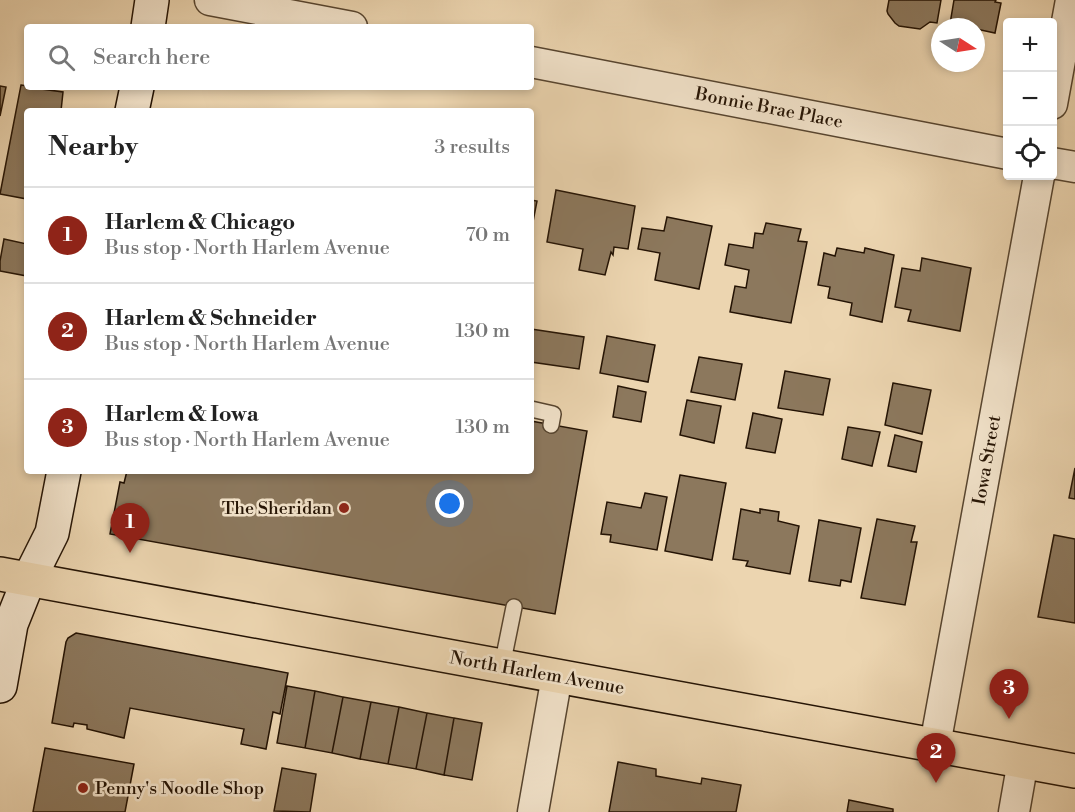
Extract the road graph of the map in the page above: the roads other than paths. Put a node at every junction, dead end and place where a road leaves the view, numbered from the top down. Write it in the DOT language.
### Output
graph roads {
  1 [pos="152,0"];
  2 [pos="210,0"];
  3 [pos="1071,0"];
  4 [pos="148,24"];
  5 [pos="336,24"];
  6 [pos="534,63"];
  7 [pos="1057,81"];
  8 [pos="136,90"];
  9 [pos="133,108"];
  10 [pos="1003,153"];
  11 [pos="1057,164"];
  12 [pos="1075,167"];
  13 [pos="1038,180"];
  14 [pos="534,410"];
  15 [pos="551,425"];
  16 [pos="63,474"];
  17 [pos="14,577"];
  18 [pos="514,607"];
  19 [pos="502,666"];
  20 [pos="1,671"];
  21 [pos="557,676"];
  22 [pos="935,745"];
  23 [pos="1023,761"];
  24 [pos="1075,771"];
  25 [pos="533,812"];
  26 [pos="1014,812"];
  1 -- 4 [label="main road"];
  2 -- 5 [label="street"];
  3 -- 7 [label="street"];
  6 -- 10 [label="street, Bonnie Brae Place"];
  8 -- 9 [label="main road"];
  11 -- 12 [label="street"];
  13 -- 22 [label="street, Iowa Street"];
  14 -- 15 [label="lane"];
  16 -- 17 [label="main road"];
  17 -- 19 [label="main road, North Harlem Avenue"];
  17 -- 20 [label="main road"];
  18 -- 19 [label="lane"];
  19 -- 21 [label="main road, North Harlem Avenue"];
  21 -- 22 [label="main road, North Harlem Avenue"];
  21 -- 25 [label="street"];
  22 -- 23 [label="main road, North Harlem Avenue"];
  23 -- 24 [label="main road, North Harlem Avenue"];
  23 -- 26 [label="street"];
}
